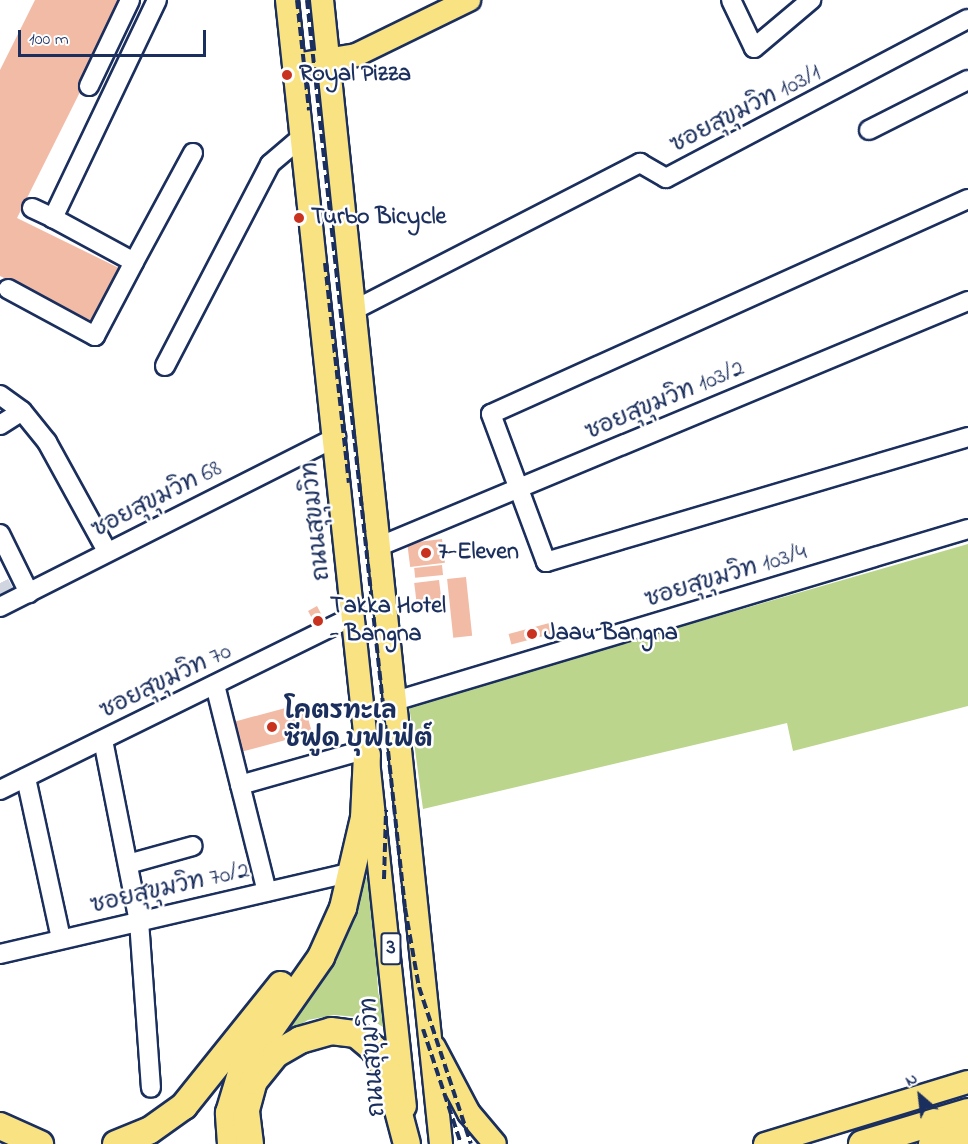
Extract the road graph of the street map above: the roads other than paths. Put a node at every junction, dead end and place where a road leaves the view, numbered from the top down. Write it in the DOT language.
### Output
graph roads {
  1 [pos="130,0"];
  2 [pos="157,0"];
  3 [pos="287,0"];
  4 [pos="322,0"];
  5 [pos="469,0"];
  6 [pos="730,0"];
  7 [pos="811,0"];
  8 [pos="968,19"];
  9 [pos="329,62"];
  10 [pos="295,65"];
  11 [pos="968,80"];
  12 [pos="89,86"];
  13 [pos="869,130"];
  14 [pos="303,136"];
  15 [pos="193,153"];
  16 [pos="968,199"];
  17 [pos="33,207"];
  18 [pos="53,218"];
  19 [pos="134,262"];
  20 [pos="8,289"];
  21 [pos="968,301"];
  22 [pos="354,310"];
  23 [pos="165,366"];
  24 [pos="0,395"];
  25 [pos="22,411"];
  26 [pos="0,424"];
  27 [pos="366,431"];
  28 [pos="968,436"];
  29 [pos="336,437"];
  30 [pos="520,488"];
  31 [pos="968,529"];
  32 [pos="0,534"];
  33 [pos="380,546"];
  34 [pos="107,551"];
  35 [pos="29,593"];
  36 [pos="0,607"];
  37 [pos="354,616"];
  38 [pos="215,685"];
  39 [pos="395,701"];
  40 [pos="104,740"];
  41 [pos="366,746"];
  42 [pos="26,778"];
  43 [pos="240,785"];
  44 [pos="0,790"];
  45 [pos="193,846"];
  46 [pos="128,864"];
  47 [pos="351,872"];
  48 [pos="267,892"];
  49 [pos="139,921"];
  50 [pos="61,939"];
  51 [pos="0,954"];
  52 [pos="429,1038"];
  53 [pos="968,1082"];
  54 [pos="151,1088"];
  55 [pos="962,1121"];
  56 [pos="0,1126"];
  57 [pos="40,1144"];
  58 [pos="116,1144"];
  59 [pos="231,1144"];
  60 [pos="250,1144"];
  61 [pos="407,1144"];
  62 [pos="441,1144"];
  63 [pos="495,1144"];
  64 [pos="765,1144"];
  65 [pos="862,1144"];
  66 [pos="932,1144"];
  1 -- 12 [label="street"];
  2 -- 18 [label="street"];
  3 -- 10 [label="main road, ถนนสุขุมวิท"];
  4 -- 9 [label="main road"];
  5 -- 9 [label="main road"];
  6 -- 7 [label="street"];
  8 -- 22 [label="street, ซอยสุขุมวิท 103/1"];
  9 -- 10 [label="main road"];
  9 -- 22 [label="main road"];
  10 -- 14 [label="main road, ถนนสุขุมวิท"];
  11 -- 13 [label="street"];
  14 -- 23 [label="street"];
  14 -- 29 [label="main road, ถนนสุขุมวิท"];
  15 -- 19 [label="street"];
  16 -- 30 [label="street"];
  17 -- 18 [label="street"];
  18 -- 19 [label="street"];
  19 -- 20 [label="street"];
  21 -- 30 [label="street, ซอยสุขุมวิท 103/2"];
  22 -- 27 [label="main road"];
  24 -- 25 [label="street"];
  25 -- 26 [label="street"];
  25 -- 34 [label="street"];
  27 -- 29 [label="main road"];
  27 -- 33 [label="main road"];
  28 -- 30 [label="street"];
  29 -- 34 [label="street, ซอยสุขุมวิท 68"];
  29 -- 37 [label="main road, ถนนสุขุมวิท"];
  30 -- 33 [label="street, ซอยสุขุมวิท 103/2"];
  31 -- 39 [label="street, ซอยสุขุมวิท 103/4"];
  32 -- 35 [label="street"];
  33 -- 39 [label="main road"];
  34 -- 35 [label="street, ซอยสุขุมวิท 68"];
  35 -- 36 [label="street, ซอยสุขุมวิท 68"];
  37 -- 38 [label="street, ซอยสุขุมวิท 70"];
  37 -- 41 [label="main road, ถนนสุขุมวิท"];
  38 -- 40 [label="street, ซอยสุขุมวิท 70"];
  38 -- 43 [label="street"];
  39 -- 52 [label="main road, 3"];
  40 -- 42 [label="street, ซอยสุขุมวิท 70"];
  40 -- 46 [label="street"];
  41 -- 43 [label="street"];
  41 -- 47 [label="highway"];
  41 -- 61 [label="main road, ถนนสุขุมวิท / 3"];
  42 -- 44 [label="street, ซอยสุขุมวิท 70"];
  42 -- 50 [label="street"];
  43 -- 48 [label="street"];
  45 -- 46 [label="street"];
  46 -- 49 [label="street"];
  47 -- 48 [label="street, ซอยสุขุมวิท 70/2"];
  47 -- 58 [label="highway"];
  47 -- 59 [label="highway"];
  48 -- 49 [label="street, ซอยสุขุมวิท 70/2"];
  49 -- 50 [label="street, ซอยสุขุมวิท 70/2"];
  49 -- 54 [label="street"];
  50 -- 51 [label="street, ซอยสุขุมวิท 70/2"];
  52 -- 62 [label="main road, 3"];
  52 -- 63 [label="main road"];
  53 -- 64 [label="main road"];
  55 -- 65 [label="highway"];
  55 -- 66 [label="highway"];
  56 -- 57 [label="highway"];
  60 -- 61 [label="highway"];
}
